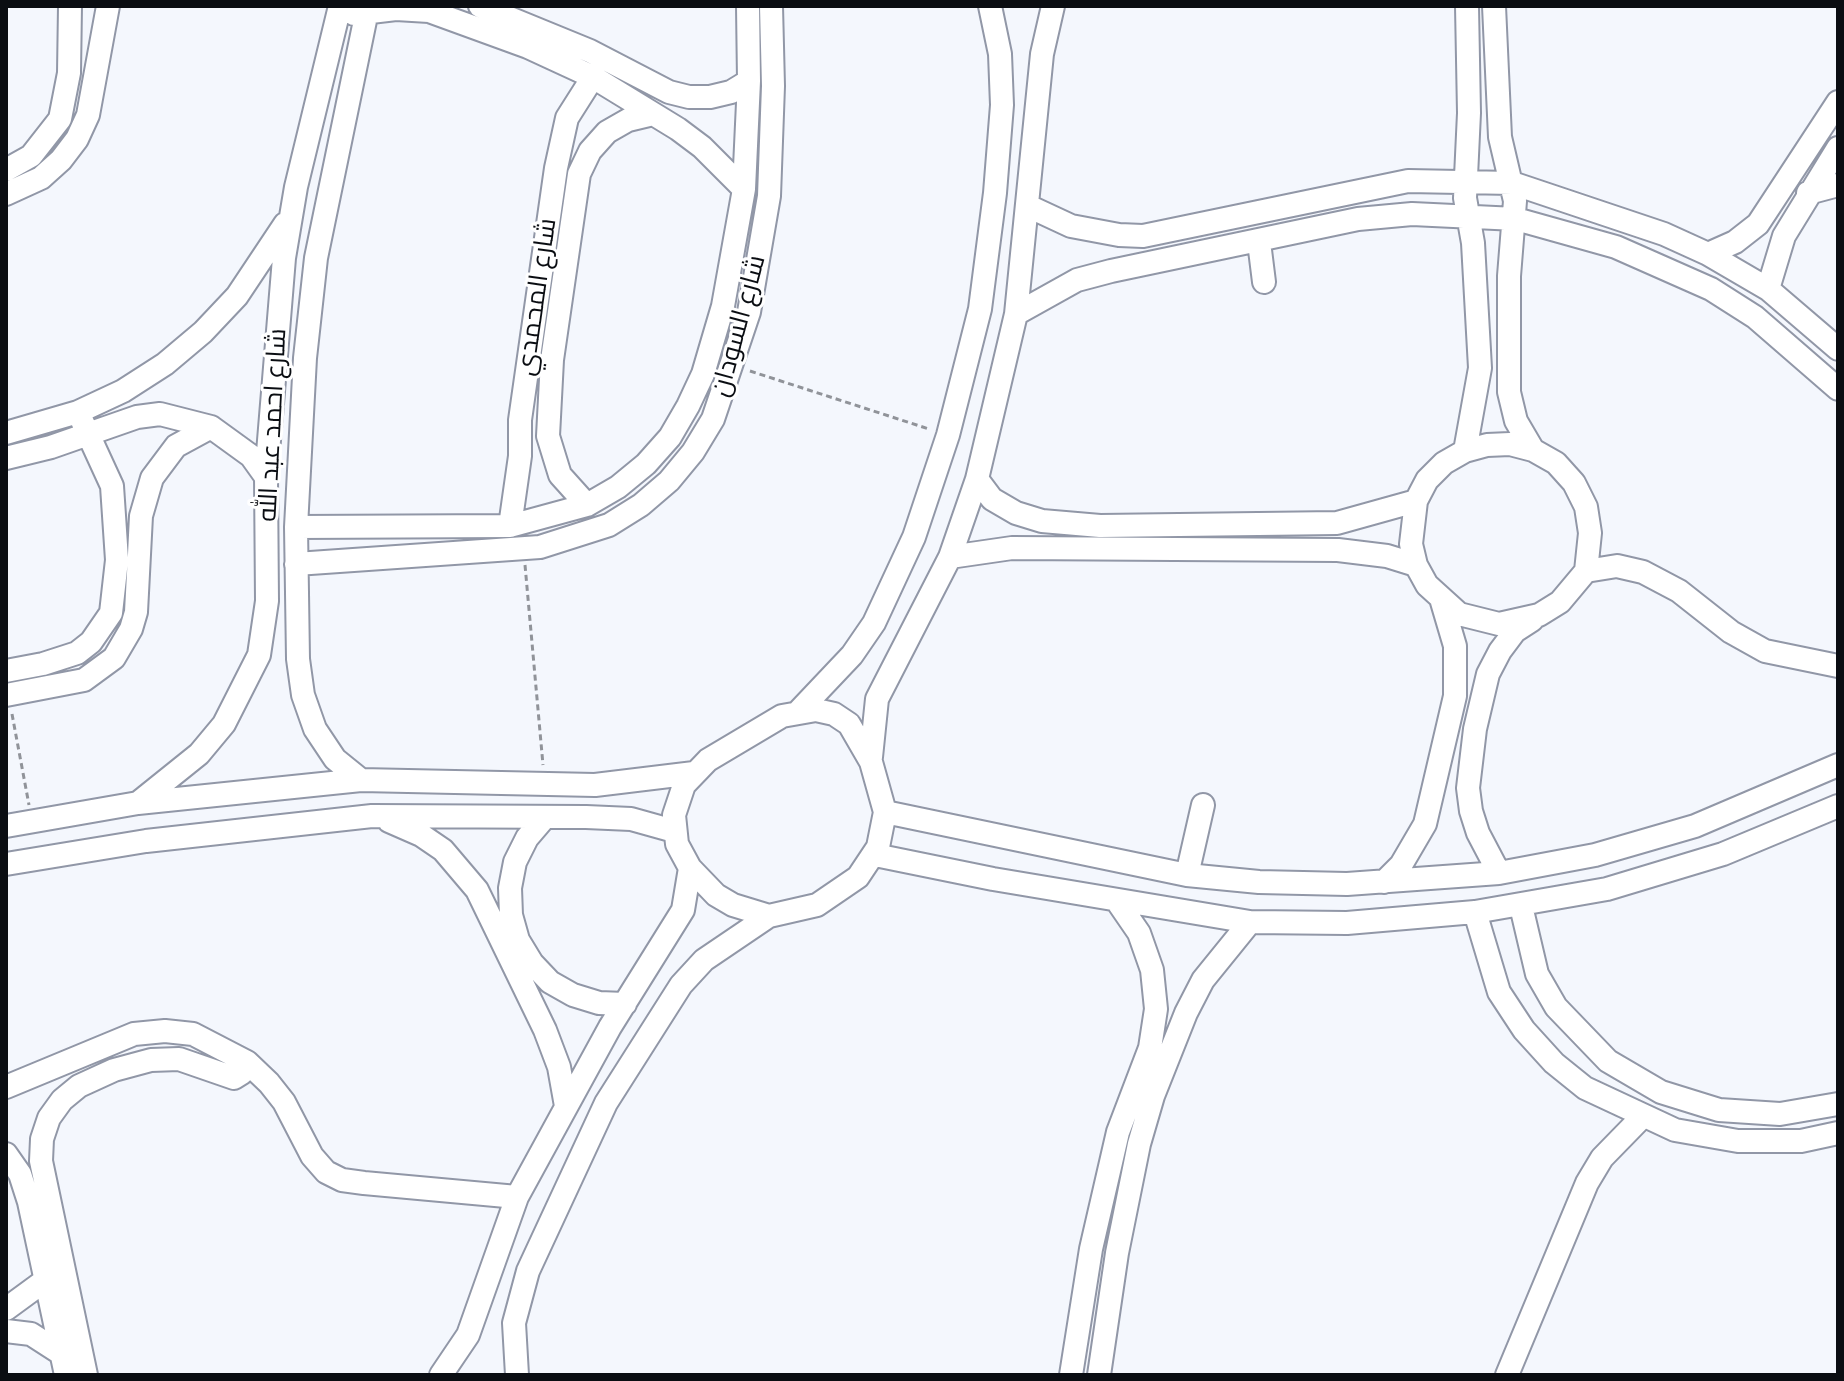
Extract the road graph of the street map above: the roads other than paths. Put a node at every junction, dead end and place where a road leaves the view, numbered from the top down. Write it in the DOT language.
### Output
graph roads {
  1 [pos="70,6"];
  2 [pos="108,6"];
  3 [pos="480,6"];
  4 [pos="748,6"];
  5 [pos="771,6"];
  6 [pos="990,6"];
  7 [pos="1053,6"];
  8 [pos="1467,6"];
  9 [pos="1494,6"];
  10 [pos="336,8"];
  11 [pos="367,9"];
  12 [pos="593,77"];
  13 [pos="749,81"];
  14 [pos="1838,102"];
  15 [pos="653,114"];
  16 [pos="1838,148"];
  17 [pos="6,170"];
  18 [pos="1464,181"];
  19 [pos="1512,183"];
  20 [pos="1838,185"];
  21 [pos="744,189"];
  22 [pos="1808,193"];
  23 [pos="6,194"];
  24 [pos="1028,206"];
  25 [pos="291,213"];
  26 [pos="1468,215"];
  27 [pos="1516,219"];
  28 [pos="1259,242"];
  29 [pos="1708,254"];
  30 [pos="1264,282"];
  31 [pos="1768,289"];
  32 [pos="1016,314"];
  33 [pos="1838,349"];
  34 [pos="1838,389"];
  35 [pos="78,412"];
  36 [pos="211,427"];
  37 [pos="6,433"];
  38 [pos="85,434"];
  39 [pos="1533,450"];
  40 [pos="1465,451"];
  41 [pos="6,458"];
  42 [pos="266,477"];
  43 [pos="977,479"];
  44 [pos="1416,501"];
  45 [pos="587,505"];
  46 [pos="510,526"];
  47 [pos="296,527"];
  48 [pos="950,557"];
  49 [pos="296,564"];
  50 [pos="1416,565"];
  51 [pos="1586,571"];
  52 [pos="1442,602"];
  53 [pos="1539,615"];
  54 [pos="1838,666"];
  55 [pos="6,671"];
  56 [pos="7,695"];
  57 [pos="799,711"];
  58 [pos="871,762"];
  59 [pos="1838,765"];
  60 [pos="694,773"];
  61 [pos="361,780"];
  62 [pos="138,803"];
  63 [pos="1203,805"];
  64 [pos="1838,806"];
  65 [pos="885,812"];
  66 [pos="372,816"];
  67 [pos="545,817"];
  68 [pos="6,826"];
  69 [pos="674,831"];
  70 [pos="1642,843"];
  71 [pos="875,855"];
  72 [pos="6,864"];
  73 [pos="690,868"];
  74 [pos="1499,873"];
  75 [pos="1187,875"];
  76 [pos="1649,876"];
  77 [pos="1384,882"];
  78 [pos="1347,884"];
  79 [pos="1117,901"];
  80 [pos="1521,906"];
  81 [pos="1475,912"];
  82 [pos="769,916"];
  83 [pos="1250,922"];
  84 [pos="1347,923"];
  85 [pos="625,1004"];
  86 [pos="247,1062"];
  87 [pos="6,1087"];
  88 [pos="1838,1104"];
  89 [pos="566,1106"];
  90 [pos="1642,1117"];
  91 [pos="1838,1133"];
  92 [pos="6,1154"];
  93 [pos="517,1197"];
  94 [pos="47,1279"];
  95 [pos="6,1309"];
  96 [pos="6,1331"];
  97 [pos="64,1364"];
  98 [pos="86,1375"];
  99 [pos="441,1375"];
  100 [pos="517,1375"];
  101 [pos="1071,1375"];
  102 [pos="1099,1375"];
  103 [pos="1507,1375"];
  1 -- 17 [label="street"];
  2 -- 23 [label="street"];
  3 -- 13 [label="street"];
  4 -- 13 [label="street, شارع السودان"];
  5 -- 49 [label="street, شارع السودان"];
  6 -- 57 [label="street"];
  7 -- 24 [label="street"];
  8 -- 18 [label="street"];
  9 -- 19 [label="street"];
  10 -- 11 [label="street"];
  10 -- 25 [label="street, شارع احمد عبد الله"];
  11 -- 12 [label="street"];
  11 -- 47 [label="street, شارع احمد عبد الله"];
  12 -- 15 [label="street"];
  12 -- 46 [label="street, شارع المحمدي"];
  13 -- 21 [label="street, شارع السودان"];
  14 -- 29 [label="street"];
  15 -- 21 [label="street"];
  15 -- 45 [label="street, شارع المحمدي"];
  16 -- 22 [label="street"];
  18 -- 19 [label="street"];
  18 -- 24 [label="street"];
  18 -- 26 [label="street"];
  19 -- 27 [label="street"];
  19 -- 29 [label="street"];
  20 -- 22 [label="street"];
  21 -- 45 [label="street, شارع السودان"];
  22 -- 31 [label="street"];
  24 -- 32 [label="street"];
  25 -- 35 [label="street"];
  25 -- 42 [label="street, شارع احمد عبد الله"];
  26 -- 27 [label="street"];
  26 -- 28 [label="street"];
  26 -- 40 [label="street"];
  27 -- 34 [label="street"];
  27 -- 39 [label="street"];
  28 -- 30 [label="street"];
  28 -- 32 [label="street"];
  29 -- 31 [label="street"];
  31 -- 33 [label="street"];
  32 -- 43 [label="street"];
  35 -- 37 [label="street"];
  35 -- 38 [label="street"];
  36 -- 38 [label="street"];
  36 -- 42 [label="street"];
  36 -- 56 [label="street"];
  38 -- 41 [label="street"];
  38 -- 55 [label="street"];
  39 -- 40 [label="street"];
  39 -- 51 [label="street"];
  40 -- 44 [label="street"];
  42 -- 62 [label="street, شارع احمد عبد الله"];
  43 -- 44 [label="street"];
  43 -- 48 [label="street"];
  44 -- 50 [label="street"];
  45 -- 46 [label="street, شارع السودان"];
  46 -- 47 [label="street, شارع السودان"];
  47 -- 49 [label="street, شارع احمد عبد الله"];
  48 -- 50 [label="street"];
  48 -- 58 [label="street"];
  49 -- 61 [label="street, شارع احمد عبد الله"];
  50 -- 52 [label="street"];
  51 -- 53 [label="street"];
  51 -- 54 [label="street"];
  52 -- 53 [label="street"];
  52 -- 77 [label="street"];
  53 -- 74 [label="street"];
  57 -- 58 [label="street"];
  57 -- 60 [label="street"];
  58 -- 65 [label="street"];
  59 -- 70 [label="street"];
  60 -- 61 [label="street"];
  60 -- 69 [label="street"];
  61 -- 62 [label="street"];
  62 -- 68 [label="street"];
  63 -- 75 [label="street"];
  64 -- 76 [label="street"];
  65 -- 71 [label="street"];
  65 -- 75 [label="street"];
  66 -- 67 [label="street"];
  66 -- 72 [label="street"];
  66 -- 89 [label="street"];
  67 -- 69 [label="street"];
  67 -- 85 [label="street"];
  69 -- 73 [label="street"];
  70 -- 74 [label="street"];
  70 -- 76 [label="street"];
  71 -- 79 [label="street"];
  71 -- 82 [label="street"];
  73 -- 82 [label="street"];
  73 -- 85 [label="street"];
  74 -- 77 [label="street"];
  75 -- 78 [label="street"];
  76 -- 80 [label="street"];
  77 -- 78 [label="street"];
  78 -- 84 [label="street"];
  79 -- 83 [label="street"];
  79 -- 101 [label="street"];
  80 -- 81 [label="street"];
  80 -- 88 [label="street"];
  81 -- 84 [label="street"];
  81 -- 90 [label="street"];
  82 -- 100 [label="street"];
  83 -- 84 [label="street"];
  83 -- 102 [label="street"];
  85 -- 89 [label="street"];
  86 -- 87 [label="street"];
  86 -- 93 [label="street"];
  86 -- 98 [label="street"];
  89 -- 93 [label="street"];
  90 -- 91 [label="street"];
  90 -- 103 [label="street"];
  92 -- 94 [label="street"];
  93 -- 99 [label="street"];
  94 -- 95 [label="street"];
  94 -- 97 [label="street"];
  96 -- 97 [label="street"];
}
